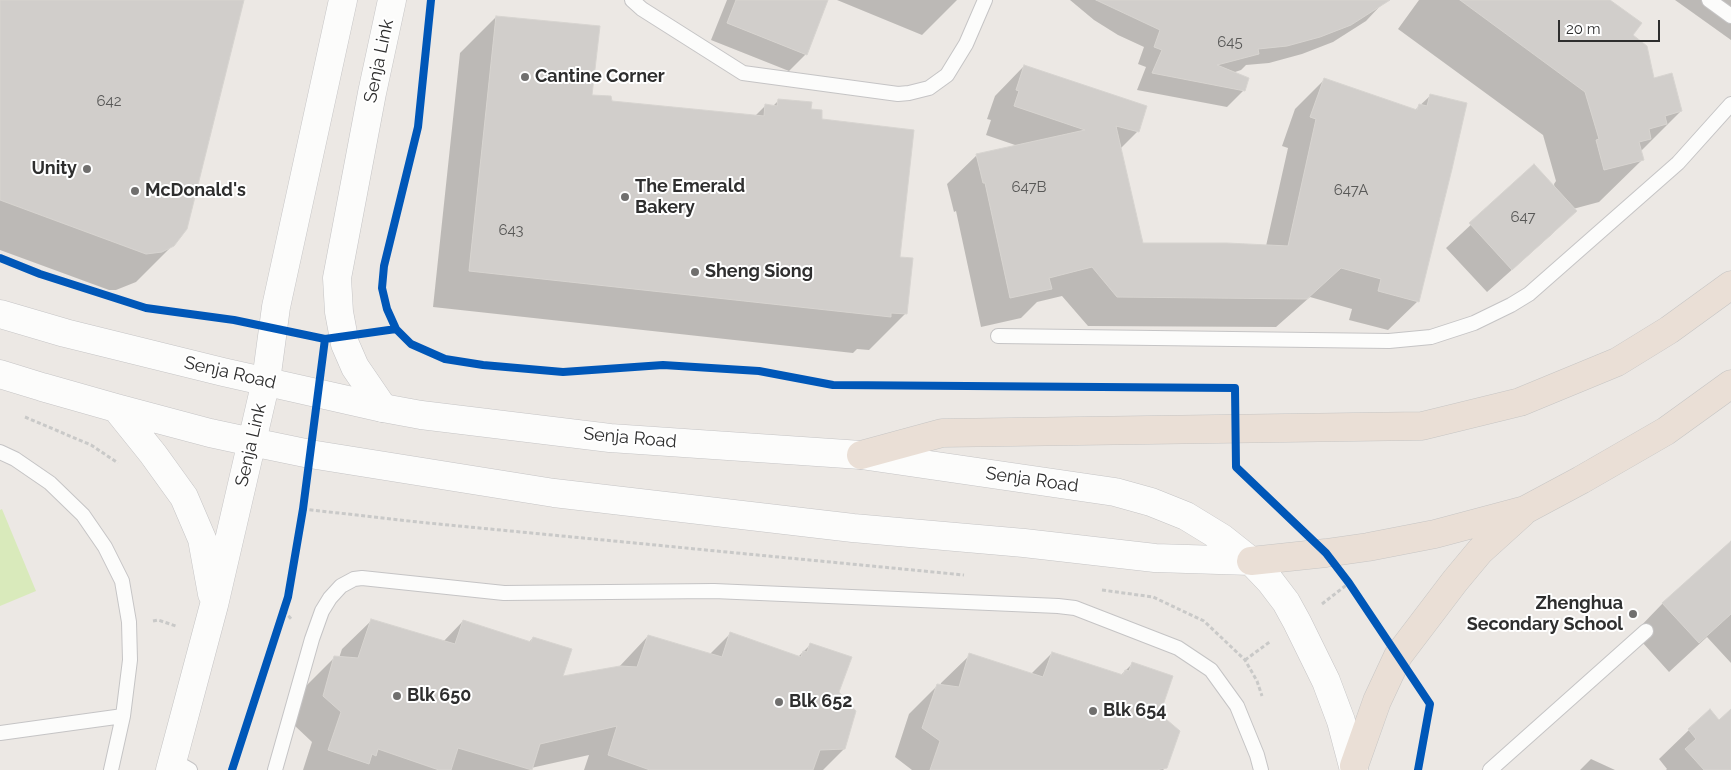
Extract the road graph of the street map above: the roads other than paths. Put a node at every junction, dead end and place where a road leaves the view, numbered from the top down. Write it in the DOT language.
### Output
graph roads {
  1 [pos="343,0"];
  2 [pos="392,0"];
  3 [pos="632,0"];
  4 [pos="985,0"];
  5 [pos="1709,0"];
  6 [pos="1731,16"];
  7 [pos="1731,104"];
  8 [pos="1731,285"];
  9 [pos="0,314"];
  10 [pos="998,336"];
  11 [pos="0,374"];
  12 [pos="266,381"];
  13 [pos="1731,384"];
  14 [pos="116,408"];
  15 [pos="383,408"];
  16 [pos="252,442"];
  17 [pos="0,452"];
  18 [pos="861,455"];
  19 [pos="1525,510"];
  20 [pos="1251,562"];
  21 [pos="214,605"];
  22 [pos="1646,631"];
  23 [pos="123,716"];
  24 [pos="0,733"];
  25 [pos="178,767"];
  26 [pos="1354,768"];
  27 [pos="111,770"];
  28 [pos="275,770"];
  29 [pos="1261,770"];
  30 [pos="1490,770"];
  1 -- 12 [label="street, Senja Link"];
  2 -- 15 [label="street, Senja Link"];
  3 -- 4 [label="lane"];
  5 -- 6 [label="lane"];
  7 -- 10 [label="lane"];
  8 -- 18 [label="highway"];
  9 -- 12 [label="street, Senja Road"];
  11 -- 14 [label="street"];
  12 -- 15 [label="street, Senja Road"];
  12 -- 16 [label="street, Senja Link"];
  13 -- 19 [label="highway"];
  14 -- 16 [label="street"];
  14 -- 21 [label="street"];
  15 -- 18 [label="street, Senja Road"];
  16 -- 20 [label="street"];
  16 -- 21 [label="street, Senja Link"];
  17 -- 23 [label="lane"];
  18 -- 20 [label="street, Senja Road"];
  19 -- 20 [label="highway"];
  19 -- 26 [label="highway"];
  20 -- 26 [label="street, Senja Road"];
  21 -- 25 [label="street, Senja Link"];
  22 -- 30 [label="lane"];
  23 -- 24 [label="lane"];
  23 -- 27 [label="lane"];
  28 -- 29 [label="lane"];
}
